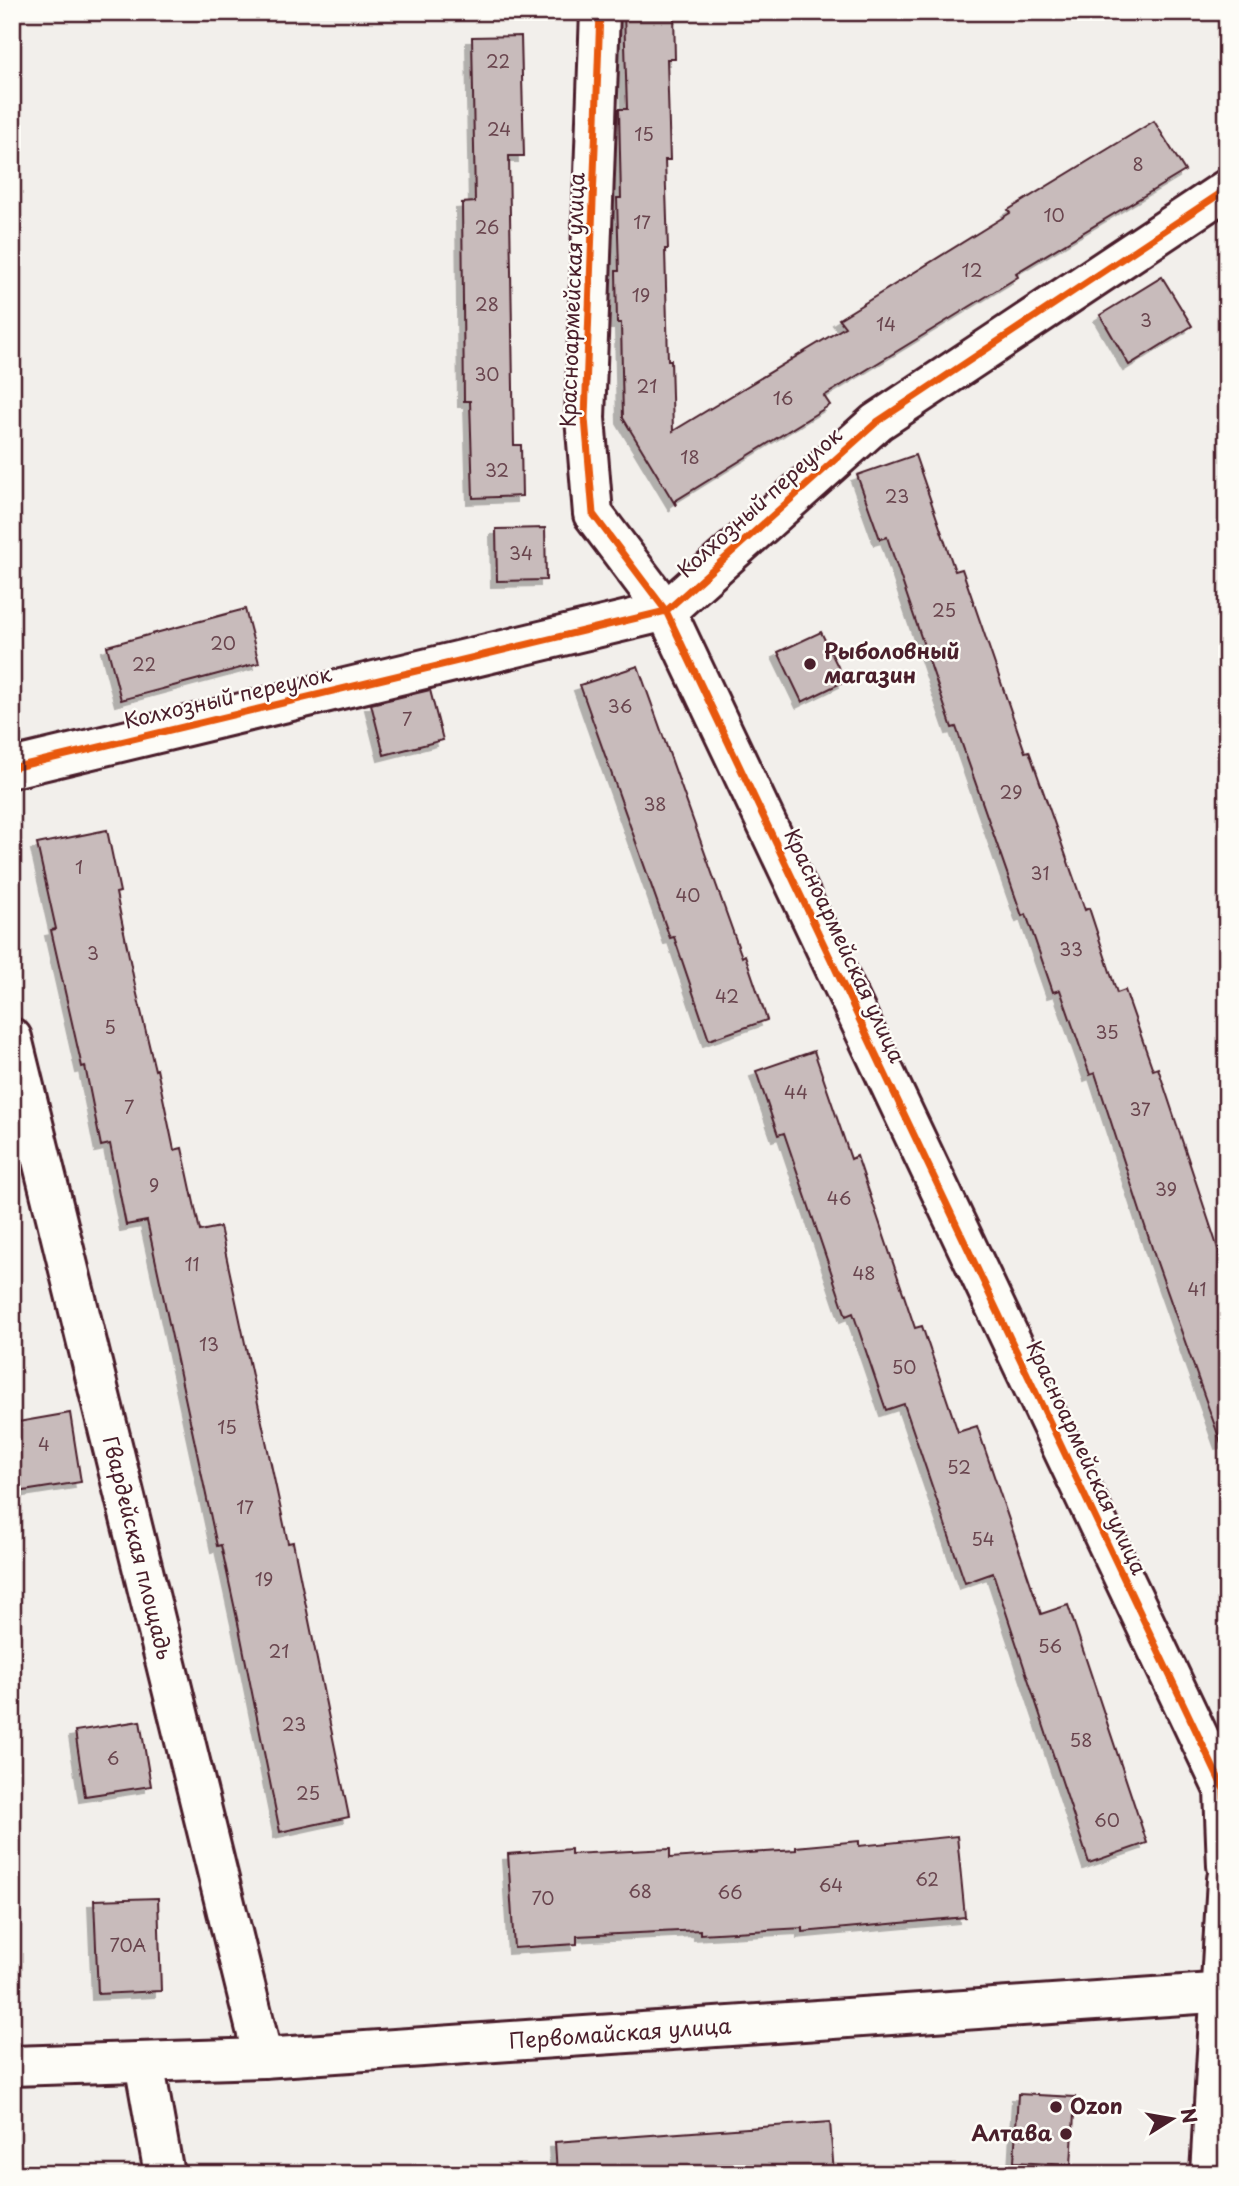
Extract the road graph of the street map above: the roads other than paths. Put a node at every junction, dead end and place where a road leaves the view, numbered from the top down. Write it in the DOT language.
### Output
graph roads {
  1 [pos="600,12"];
  2 [pos="1227,189"];
  3 [pos="666,611"];
  4 [pos="12,768"];
  5 [pos="12,1038"];
  6 [pos="1227,1866"];
  7 [pos="1227,1879"];
  8 [pos="1224,1991"];
  9 [pos="263,2058"];
  10 [pos="144,2062"];
  11 [pos="12,2066"];
  12 [pos="164,2174"];
  13 [pos="1210,2174"];
  1 -- 3 [label="street, Красноармейская улица"];
  2 -- 3 [label="street, Колхозный переулок"];
  3 -- 4 [label="street, Колхозный переулок"];
  3 -- 6 [label="street, Красноармейская улица"];
  5 -- 9 [label="street, Гвардейская площадь"];
  7 -- 8 [label="street"];
  8 -- 9 [label="street, Первомайская улица"];
  8 -- 13 [label="street"];
  9 -- 10 [label="street, Первомайская улица"];
  10 -- 11 [label="street, Первомайская улица"];
  10 -- 12 [label="street"];
}
